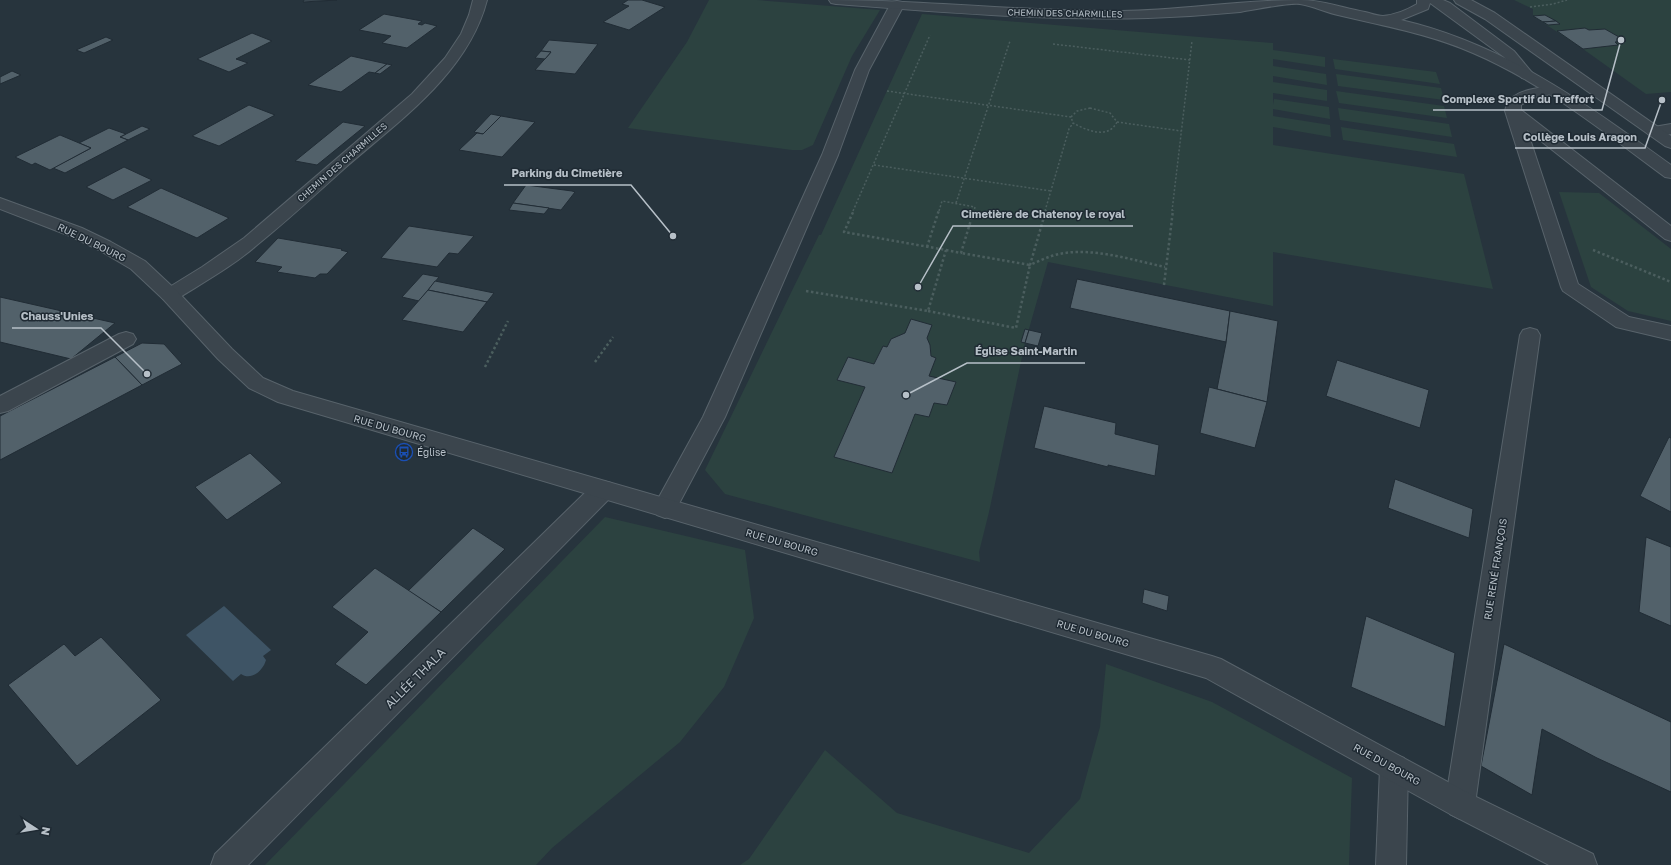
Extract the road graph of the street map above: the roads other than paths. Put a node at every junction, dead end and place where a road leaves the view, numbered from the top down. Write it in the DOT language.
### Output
graph roads {
  1 [pos="480,0"];
  2 [pos="836,0"];
  3 [pos="1294,0"];
  4 [pos="1303,0"];
  5 [pos="1424,0"];
  6 [pos="1464,1"];
  7 [pos="1439,3"];
  8 [pos="897,5"];
  9 [pos="1380,19"];
  10 [pos="1527,75"];
  11 [pos="1551,90"];
  12 [pos="1513,111"];
  13 [pos="1671,129"];
  14 [pos="1654,131"];
  15 [pos="1671,143"];
  16 [pos="1671,173"];
  17 [pos="0,203"];
  18 [pos="1671,235"];
  19 [pos="170,295"];
  20 [pos="1671,333"];
  21 [pos="1530,335"];
  22 [pos="126,339"];
  23 [pos="0,405"];
  24 [pos="603,490"];
  25 [pos="665,508"];
  26 [pos="1394,768"];
  27 [pos="1460,804"];
  28 [pos="226,865"];
  29 [pos="1391,865"];
  30 [pos="1582,865"];
  1 -- 19 [label="street, CHEMIN DES CHARMILLES"];
  2 -- 8 [label="street, CHEMIN DES CHARMILLES"];
  3 -- 8 [label="street, CHEMIN DES CHARMILLES"];
  4 -- 9 [label="street"];
  5 -- 9 [label="street"];
  6 -- 7 [label="street"];
  6 -- 14 [label="street"];
  7 -- 10 [label="street"];
  8 -- 25 [label="street"];
  9 -- 10 [label="street"];
  10 -- 11 [label="street"];
  11 -- 12 [label="street"];
  11 -- 16 [label="street"];
  12 -- 18 [label="street"];
  12 -- 20 [label="street"];
  13 -- 14 [label="street"];
  14 -- 15 [label="street"];
  17 -- 19 [label="street, RUE DU BOURG"];
  19 -- 24 [label="street, RUE DU BOURG"];
  21 -- 27 [label="street, RUE RENÉ FRANÇOIS"];
  22 -- 23 [label="street"];
  24 -- 25 [label="street, RUE DU BOURG"];
  24 -- 28 [label="street, ALLÉE THALA"];
  25 -- 26 [label="street, RUE DU BOURG"];
  26 -- 27 [label="street, RUE DU BOURG"];
  26 -- 29 [label="street"];
  27 -- 30 [label="street, RUE DU BOURG"];
}
